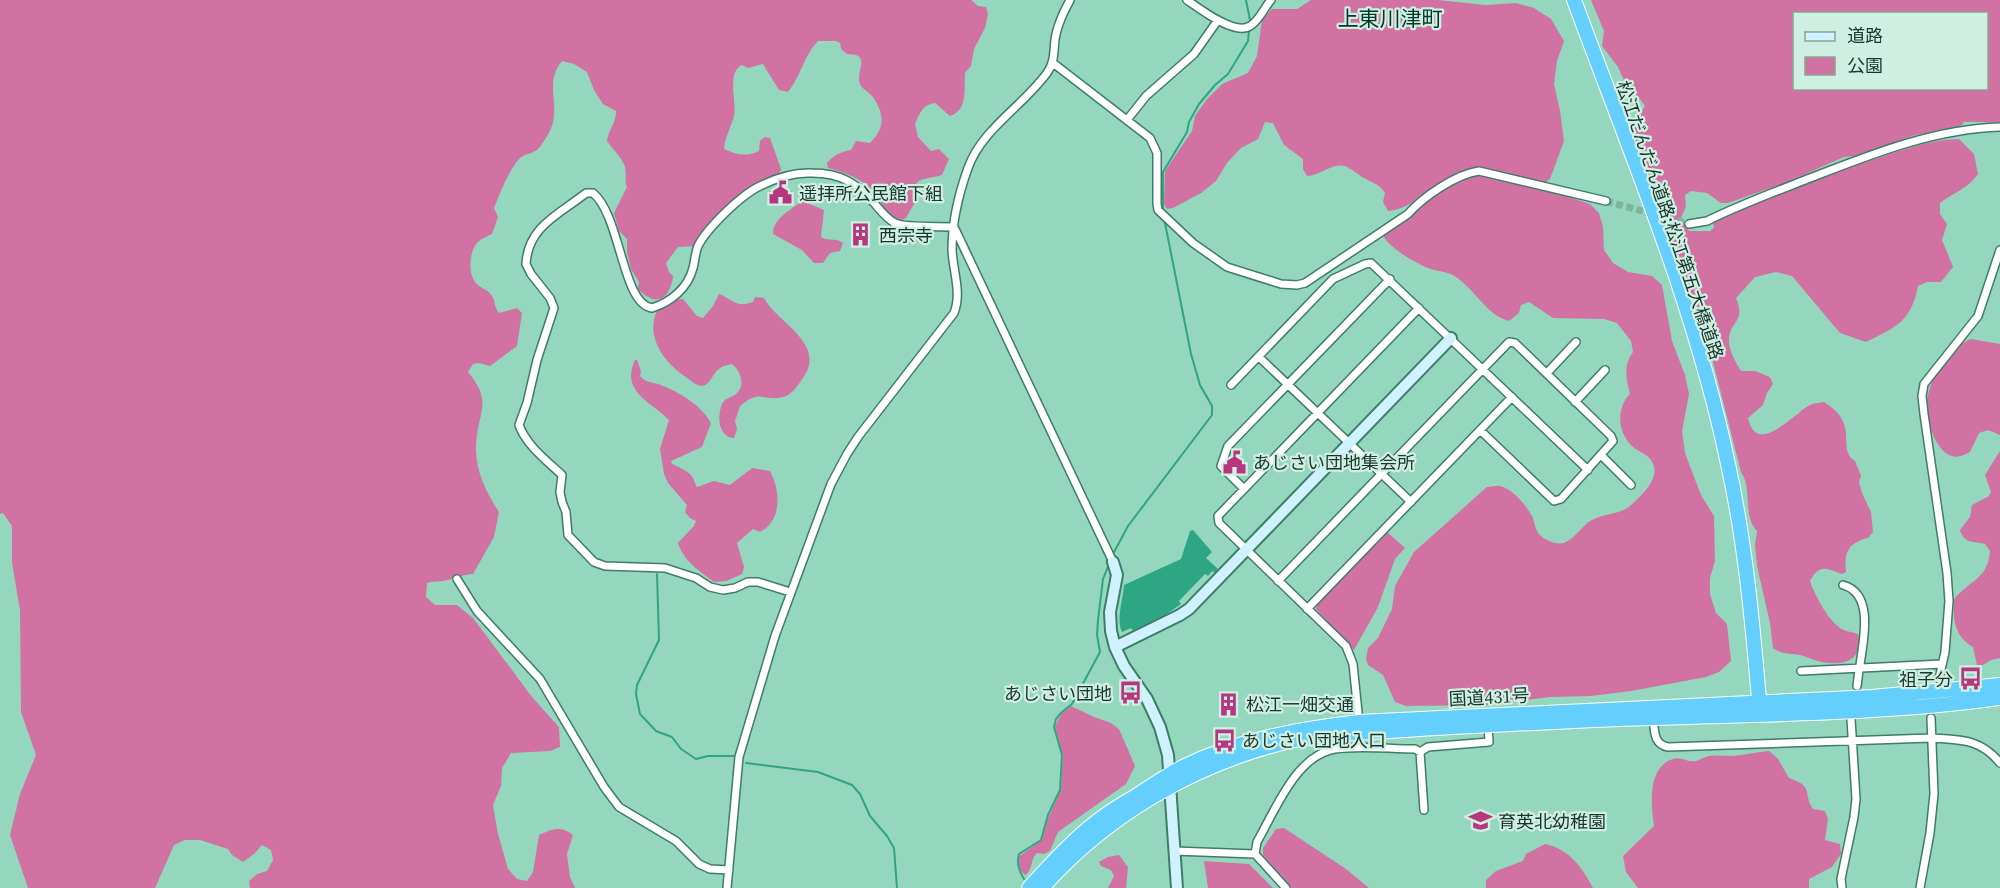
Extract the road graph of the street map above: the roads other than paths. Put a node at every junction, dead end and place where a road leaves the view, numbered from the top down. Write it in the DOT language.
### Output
graph roads {
  1 [pos="1070,0"];
  2 [pos="1186,0"];
  3 [pos="1271,0"];
  4 [pos="1574,0"];
  5 [pos="1218,20"];
  6 [pos="1053,63"];
  7 [pos="1127,120"];
  8 [pos="2000,127"];
  9 [pos="1606,201"];
  10 [pos="1689,224"];
  11 [pos="954,227"];
  12 [pos="2000,250"];
  13 [pos="1390,279"];
  14 [pos="1419,308"];
  15 [pos="1451,338"];
  16 [pos="1576,342"];
  17 [pos="1259,357"];
  18 [pos="1483,369"];
  19 [pos="1605,370"];
  20 [pos="1547,373"];
  21 [pos="1288,384"];
  22 [pos="1231,385"];
  23 [pos="1512,398"];
  24 [pos="1575,402"];
  25 [pos="1317,413"];
  26 [pos="1481,431"];
  27 [pos="1350,443"];
  28 [pos="1602,456"];
  29 [pos="1588,470"];
  30 [pos="1382,475"];
  31 [pos="1631,485"];
  32 [pos="1244,489"];
  33 [pos="1411,502"];
  34 [pos="1246,550"];
  35 [pos="1111,557"];
  36 [pos="457,579"];
  37 [pos="1278,581"];
  38 [pos="1843,585"];
  39 [pos="790,592"];
  40 [pos="1307,609"];
  41 [pos="1115,647"];
  42 [pos="1942,664"];
  43 [pos="1801,670"];
  44 [pos="1939,679"];
  45 [pos="2000,685"];
  46 [pos="1857,686"];
  47 [pos="2000,698"];
  48 [pos="1760,709"];
  49 [pos="1653,718"];
  50 [pos="1931,718"];
  51 [pos="1851,719"];
  52 [pos="1359,722"];
  53 [pos="1488,725"];
  54 [pos="1931,738"];
  55 [pos="1851,742"];
  56 [pos="1420,752"];
  57 [pos="2000,763"];
  58 [pos="1170,781"];
  59 [pos="1424,810"];
  60 [pos="1174,851"];
  61 [pos="1255,854"];
  62 [pos="729,870"];
  63 [pos="727,888"];
  64 [pos="1029,888"];
  65 [pos="1042,888"];
  66 [pos="1176,888"];
  67 [pos="1286,888"];
  68 [pos="1842,888"];
  69 [pos="1920,888"];
  1 -- 6 [label="street"];
  2 -- 5 [label="street"];
  3 -- 5 [label="street"];
  4 -- 48 [label="highway, 松江だんだん道路;松江第五大橋道路"];
  5 -- 7 [label="street"];
  6 -- 7 [label="street"];
  6 -- 11 [label="street"];
  7 -- 9 [label="street"];
  8 -- 10 [label="street"];
  11 -- 35 [label="street"];
  11 -- 39 [label="street"];
  11 -- 39 [label="street"];
  12 -- 42 [label="street"];
  13 -- 14 [label="street"];
  13 -- 17 [label="street"];
  13 -- 21 [label="street"];
  14 -- 15 [label="street"];
  14 -- 25 [label="street"];
  15 -- 18 [label="street"];
  15 -- 27 [label="street"];
  16 -- 20 [label="street"];
  17 -- 21 [label="street"];
  17 -- 22 [label="street"];
  18 -- 20 [label="street"];
  18 -- 23 [label="street"];
  18 -- 30 [label="street"];
  19 -- 24 [label="street"];
  20 -- 24 [label="street"];
  21 -- 25 [label="street"];
  21 -- 32 [label="street"];
  23 -- 26 [label="street"];
  23 -- 29 [label="street"];
  24 -- 28 [label="street"];
  25 -- 27 [label="street"];
  25 -- 32 [label="street"];
  26 -- 29 [label="street"];
  26 -- 33 [label="street"];
  27 -- 30 [label="street"];
  27 -- 34 [label="street"];
  28 -- 29 [label="street"];
  28 -- 31 [label="street"];
  30 -- 33 [label="street"];
  30 -- 37 [label="street"];
  32 -- 34 [label="street"];
  33 -- 40 [label="street"];
  34 -- 37 [label="street"];
  34 -- 41 [label="street"];
  35 -- 41 [label="street"];
  36 -- 62 [label="street"];
  37 -- 40 [label="street"];
  38 -- 46 [label="street"];
  39 -- 62 [label="street"];
  40 -- 52 [label="street"];
  41 -- 58 [label="street"];
  42 -- 43 [label="street"];
  42 -- 44 [label="street"];
  45 -- 48 [label="highway, 国道431号"];
  47 -- 48 [label="highway, 国道431号"];
  48 -- 49 [label="highway, 国道431号"];
  48 -- 52 [label="highway, 国道431号"];
  49 -- 53 [label="highway, 国道431号"];
  49 -- 55 [label="street"];
  50 -- 54 [label="street"];
  51 -- 55 [label="street"];
  52 -- 58 [label="highway, 国道431号"];
  53 -- 56 [label="street"];
  53 -- 58 [label="highway, 国道431号"];
  54 -- 55 [label="street"];
  54 -- 57 [label="street"];
  54 -- 69 [label="street"];
  55 -- 68 [label="street"];
  56 -- 59 [label="street"];
  56 -- 61 [label="street"];
  58 -- 60 [label="street"];
  58 -- 64 [label="highway, 国道431号"];
  58 -- 65 [label="highway, 国道431号"];
  60 -- 61 [label="street"];
  60 -- 66 [label="street"];
  61 -- 67 [label="street"];
  62 -- 63 [label="street"];
}
